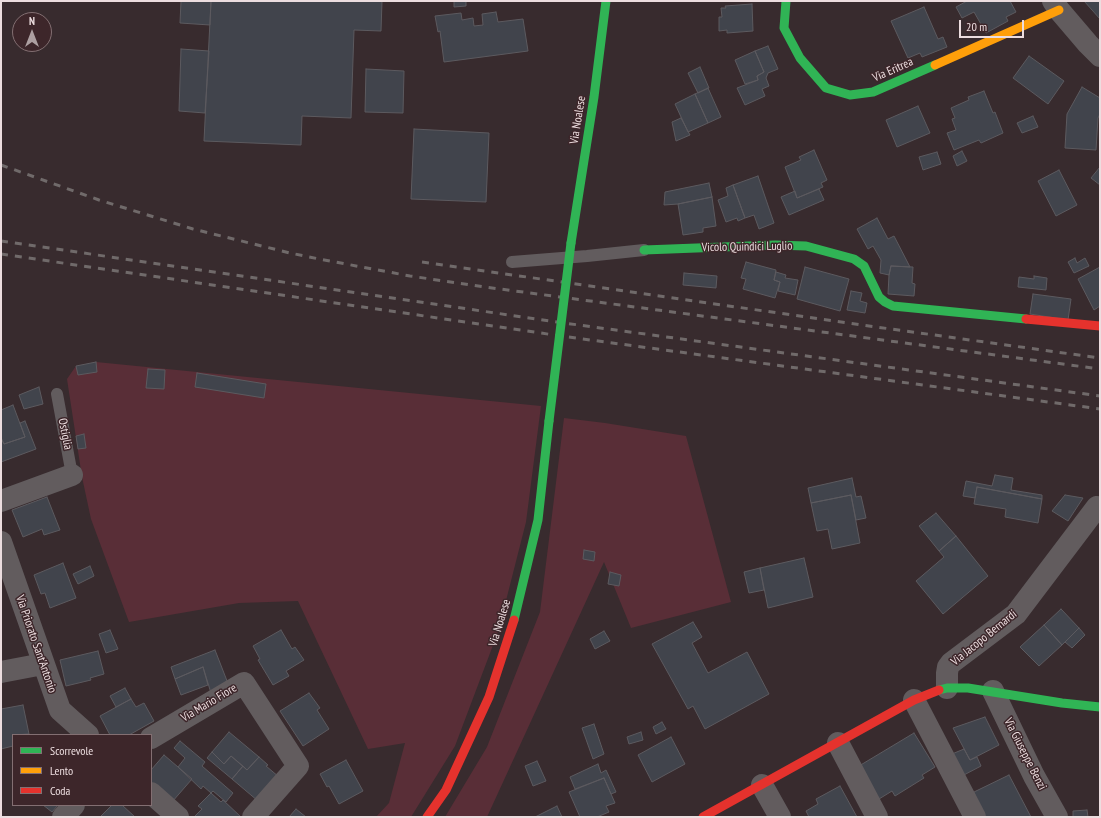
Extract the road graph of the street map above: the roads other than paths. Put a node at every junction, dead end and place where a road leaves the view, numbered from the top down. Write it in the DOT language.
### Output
graph roads {
  1 [pos="606,1"];
  2 [pos="786,1"];
  3 [pos="1056,5"];
  4 [pos="1100,56"];
  5 [pos="644,250"];
  6 [pos="512,262"];
  7 [pos="1100,326"];
  8 [pos="57,394"];
  9 [pos="72,475"];
  10 [pos="1,501"];
  11 [pos="1097,507"];
  12 [pos="1,542"];
  13 [pos="43,664"];
  14 [pos="1,672"];
  15 [pos="947,688"];
  16 [pos="994,692"];
  17 [pos="914,700"];
  18 [pos="1100,707"];
  19 [pos="87,734"];
  20 [pos="152,737"];
  21 [pos="838,743"];
  22 [pos="762,785"];
  23 [pos="152,794"];
  24 [pos="73,806"];
  25 [pos="63,817"];
  26 [pos="178,817"];
  27 [pos="253,817"];
  28 [pos="427,817"];
  29 [pos="703,817"];
  30 [pos="780,817"];
  31 [pos="878,817"];
  32 [pos="975,817"];
  33 [pos="1057,817"];
  1 -- 28 [label="street, Via Noalese, bridge"];
  2 -- 3 [label="street, Via Eritrea"];
  3 -- 4 [label="street"];
  5 -- 6 [label="lane, Vicolo Quindici Luglio"];
  5 -- 7 [label="street, Vicolo Quindici Luglio"];
  8 -- 9 [label="lane, Ostiglia"];
  9 -- 10 [label="street"];
  11 -- 15 [label="street, Via Jacopo Bernardi"];
  12 -- 13 [label="street, Via Priorato Sant'Antonio"];
  13 -- 14 [label="street"];
  13 -- 19 [label="street, Via Priorato Sant'Antonio"];
  15 -- 16 [label="street"];
  15 -- 17 [label="street"];
  16 -- 18 [label="street"];
  16 -- 33 [label="street, Via Giuseppe Benzi"];
  17 -- 21 [label="street"];
  17 -- 32 [label="street"];
  20 -- 27 [label="street, Via Mario Fiore"];
  21 -- 22 [label="street"];
  21 -- 31 [label="street"];
  22 -- 29 [label="street"];
  22 -- 30 [label="street"];
  23 -- 26 [label="street"];
  24 -- 25 [label="street"];
}
